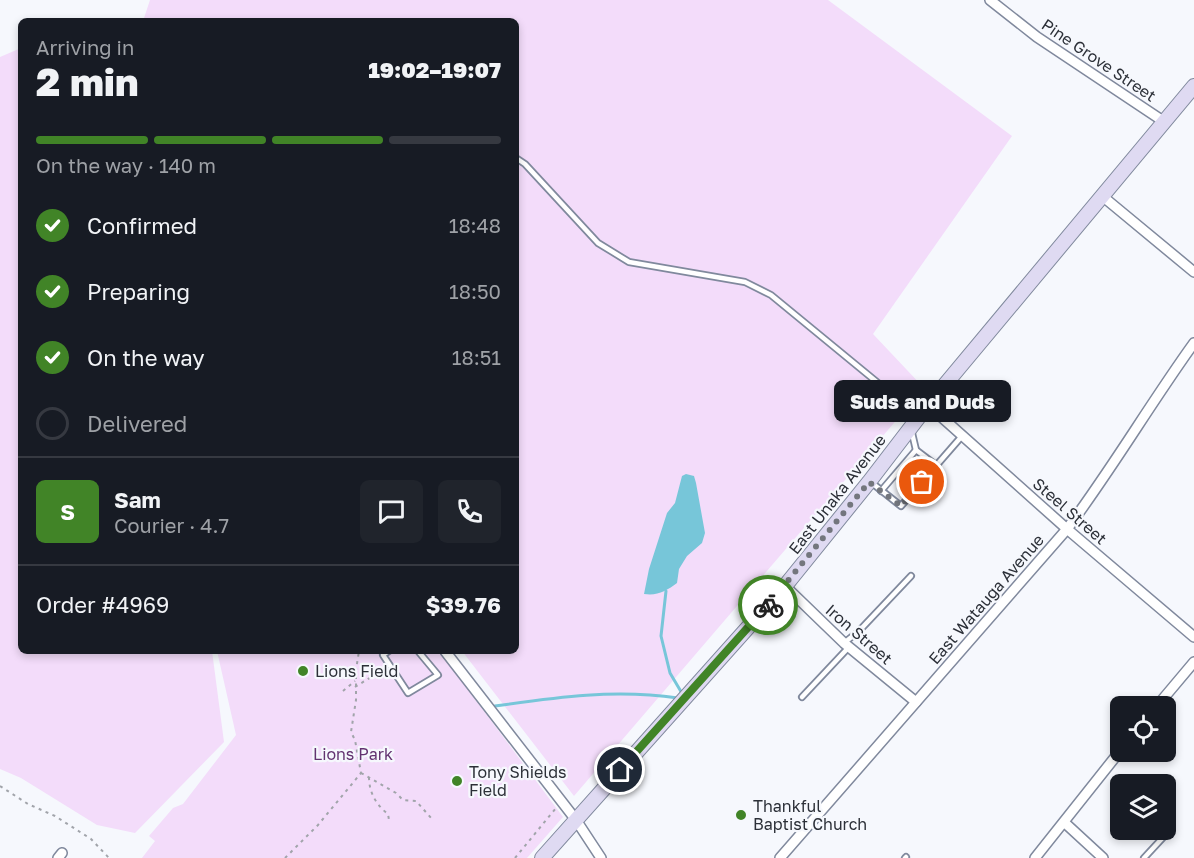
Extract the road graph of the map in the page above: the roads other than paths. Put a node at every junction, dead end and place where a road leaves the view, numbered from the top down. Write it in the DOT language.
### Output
graph roads {
  1 [pos="990,0"];
  2 [pos="1194,86"];
  3 [pos="1163,121"];
  4 [pos="519,160"];
  5 [pos="1101,195"];
  6 [pos="1194,272"];
  7 [pos="1194,343"];
  8 [pos="928,405"];
  9 [pos="915,422"];
  10 [pos="962,436"];
  11 [pos="916,450"];
  12 [pos="937,466"];
  13 [pos="916,476"];
  14 [pos="869,482"];
  15 [pos="922,482"];
  16 [pos="906,487"];
  17 [pos="881,491"];
  18 [pos="912,492"];
  19 [pos="1067,529"];
  20 [pos="911,576"];
  21 [pos="784,586"];
  22 [pos="1194,638"];
  23 [pos="847,645"];
  24 [pos="385,654"];
  25 [pos="420,654"];
  26 [pos="447,654"];
  27 [pos="1194,662"];
  28 [pos="1165,696"];
  29 [pos="802,697"];
  30 [pos="916,702"];
  31 [pos="1111,762"];
  32 [pos="576,820"];
  33 [pos="1065,823"];
  34 [pos="1161,840"];
  35 [pos="542,858"];
  36 [pos="602,858"];
  37 [pos="780,858"];
  38 [pos="1035,858"];
  39 [pos="1103,858"];
  40 [pos="1144,858"];
  1 -- 3 [label="street, Pine Grove Street"];
  2 -- 3 [label="main road, East Unaka Avenue"];
  3 -- 5 [label="main road, East Unaka Avenue"];
  4 -- 9 [label="lane"];
  5 -- 6 [label="street"];
  5 -- 8 [label="main road, East Unaka Avenue"];
  7 -- 19 [label="street, East Watauga Avenue"];
  8 -- 9 [label="main road, East Unaka Avenue"];
  8 -- 10 [label="street, Steel Street"];
  9 -- 11 [label="lane"];
  9 -- 14 [label="main road, East Unaka Avenue"];
  10 -- 12 [label="lane"];
  10 -- 19 [label="street, Steel Street"];
  11 -- 12 [label="lane"];
  11 -- 17 [label="lane"];
  12 -- 15 [label="lane"];
  13 -- 15 [label="lane"];
  14 -- 17 [label="lane"];
  14 -- 21 [label="main road, East Unaka Avenue"];
  15 -- 18 [label="lane"];
  16 -- 18 [label="lane"];
  17 -- 18 [label="lane"];
  19 -- 22 [label="street, Steel Street"];
  19 -- 30 [label="street, East Watauga Avenue"];
  20 -- 23 [label="lane"];
  21 -- 23 [label="street, Iron Street"];
  21 -- 32 [label="main road, East Unaka Avenue"];
  23 -- 29 [label="lane"];
  23 -- 30 [label="street, Iron Street"];
  24 -- 25 [label="lane"];
  26 -- 32 [label="street"];
  27 -- 28 [label="street"];
  30 -- 37 [label="street, East Watauga Avenue"];
  31 -- 33 [label="street"];
  32 -- 35 [label="main road, East Unaka Avenue"];
  32 -- 36 [label="street"];
  33 -- 38 [label="street"];
  33 -- 39 [label="street"];
  34 -- 40 [label="lane"];
}
